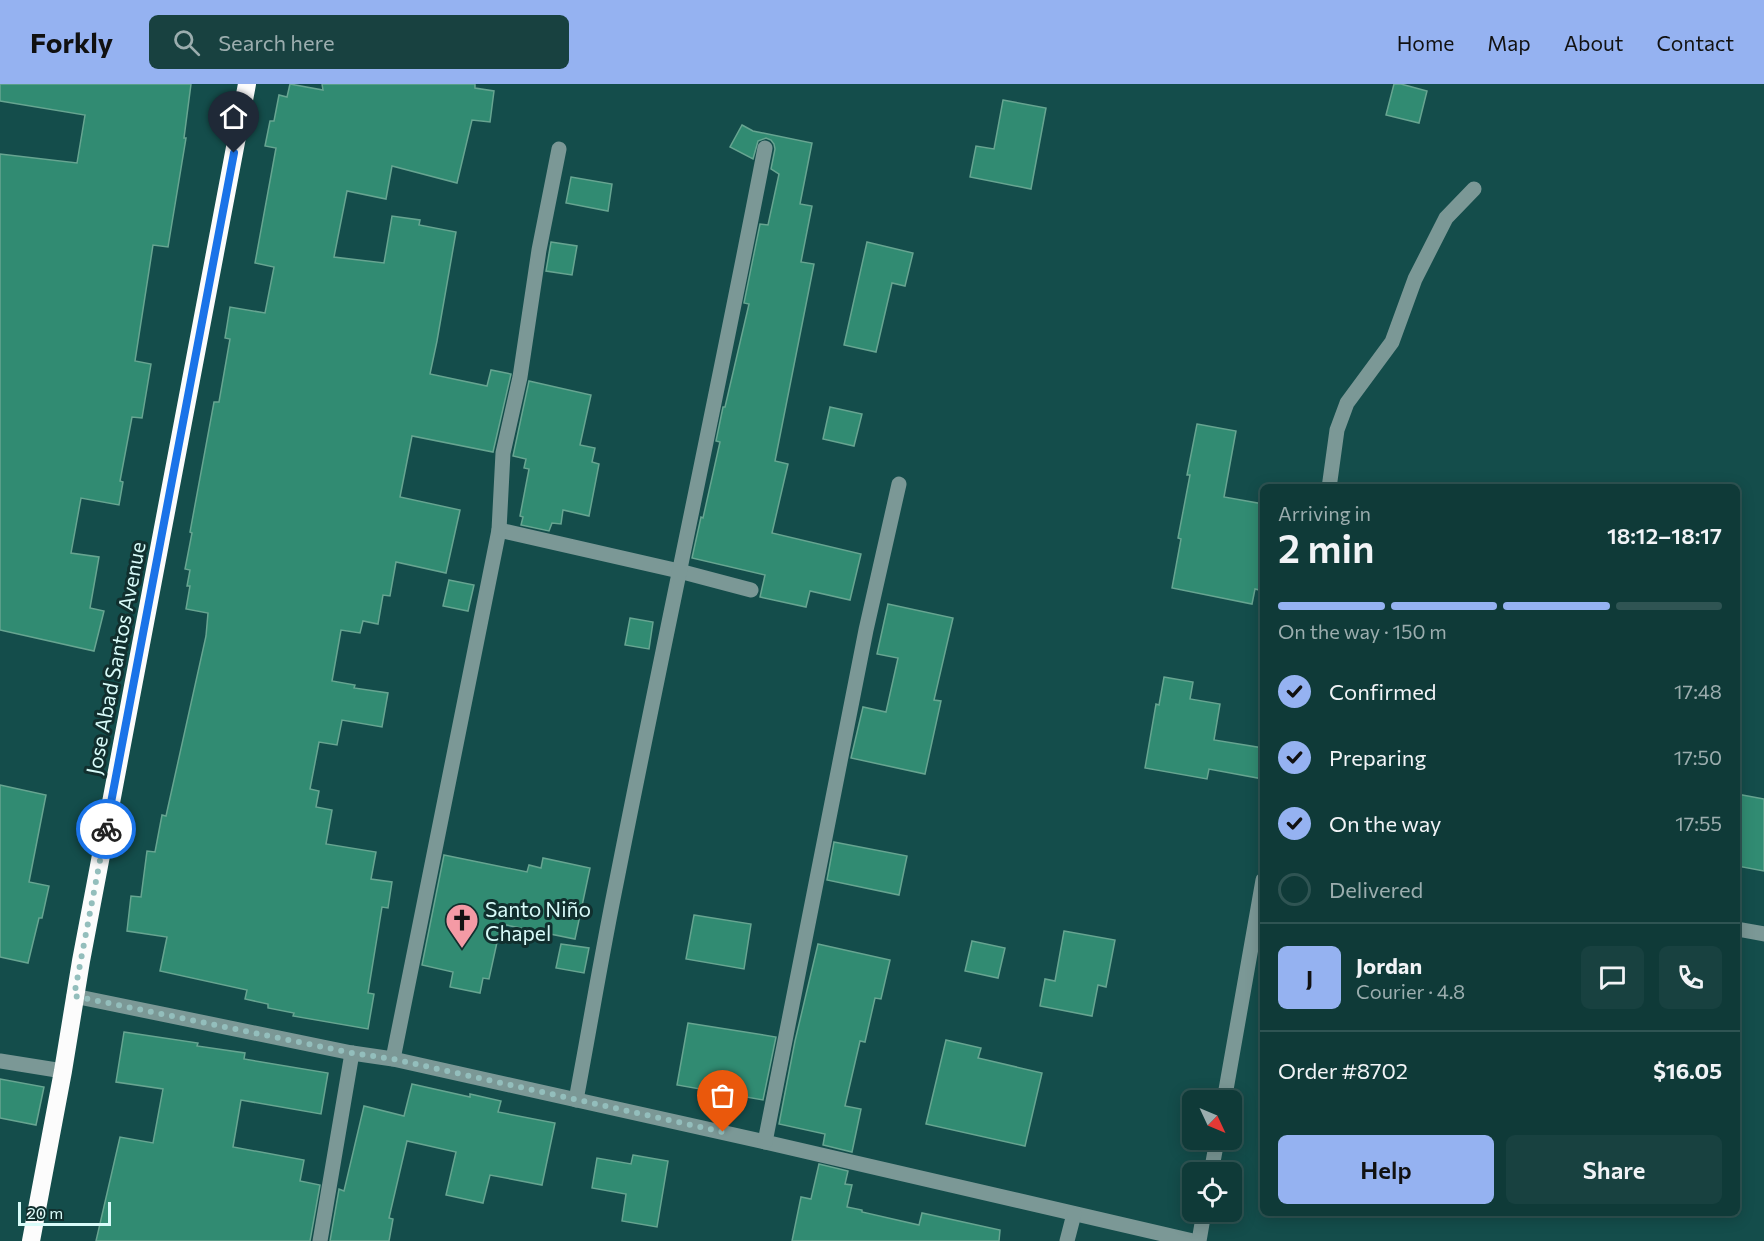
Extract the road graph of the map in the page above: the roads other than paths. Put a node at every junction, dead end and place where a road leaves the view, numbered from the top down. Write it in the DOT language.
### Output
graph roads {
  1 [pos="247,84"];
  2 [pos="765,148"];
  3 [pos="559,149"];
  4 [pos="1474,189"];
  5 [pos="899,484"];
  6 [pos="1330,484"];
  7 [pos="499,530"];
  8 [pos="679,571"];
  9 [pos="752,590"];
  10 [pos="1260,897"];
  11 [pos="1740,930"];
  12 [pos="1764,934"];
  13 [pos="74,996"];
  14 [pos="352,1053"];
  15 [pos="393,1059"];
  16 [pos="0,1061"];
  17 [pos="63,1071"];
  18 [pos="1226,1090"];
  19 [pos="576,1100"];
  20 [pos="765,1142"];
  21 [pos="1074,1214"];
  22 [pos="1202,1222"];
  23 [pos="31,1241"];
  24 [pos="320,1241"];
  25 [pos="1067,1241"];
  26 [pos="1193,1241"];
  27 [pos="1199,1241"];
  1 -- 13 [label="highway, Jose Abad Santos Avenue"];
  2 -- 8 [label="street"];
  3 -- 7 [label="street"];
  4 -- 6 [label="street"];
  5 -- 20 [label="street"];
  7 -- 8 [label="street"];
  7 -- 15 [label="street"];
  8 -- 9 [label="street"];
  8 -- 19 [label="street"];
  10 -- 18 [label="street"];
  11 -- 12 [label="street"];
  13 -- 14 [label="street"];
  13 -- 17 [label="highway, Jose Abad Santos Avenue"];
  14 -- 15 [label="street"];
  14 -- 24 [label="street"];
  15 -- 19 [label="street"];
  16 -- 17 [label="street"];
  17 -- 23 [label="highway, Jose Abad Santos Avenue"];
  19 -- 20 [label="street"];
  20 -- 21 [label="street"];
  21 -- 25 [label="street"];
  21 -- 26 [label="street"];
  22 -- 27 [label="street"];
}
